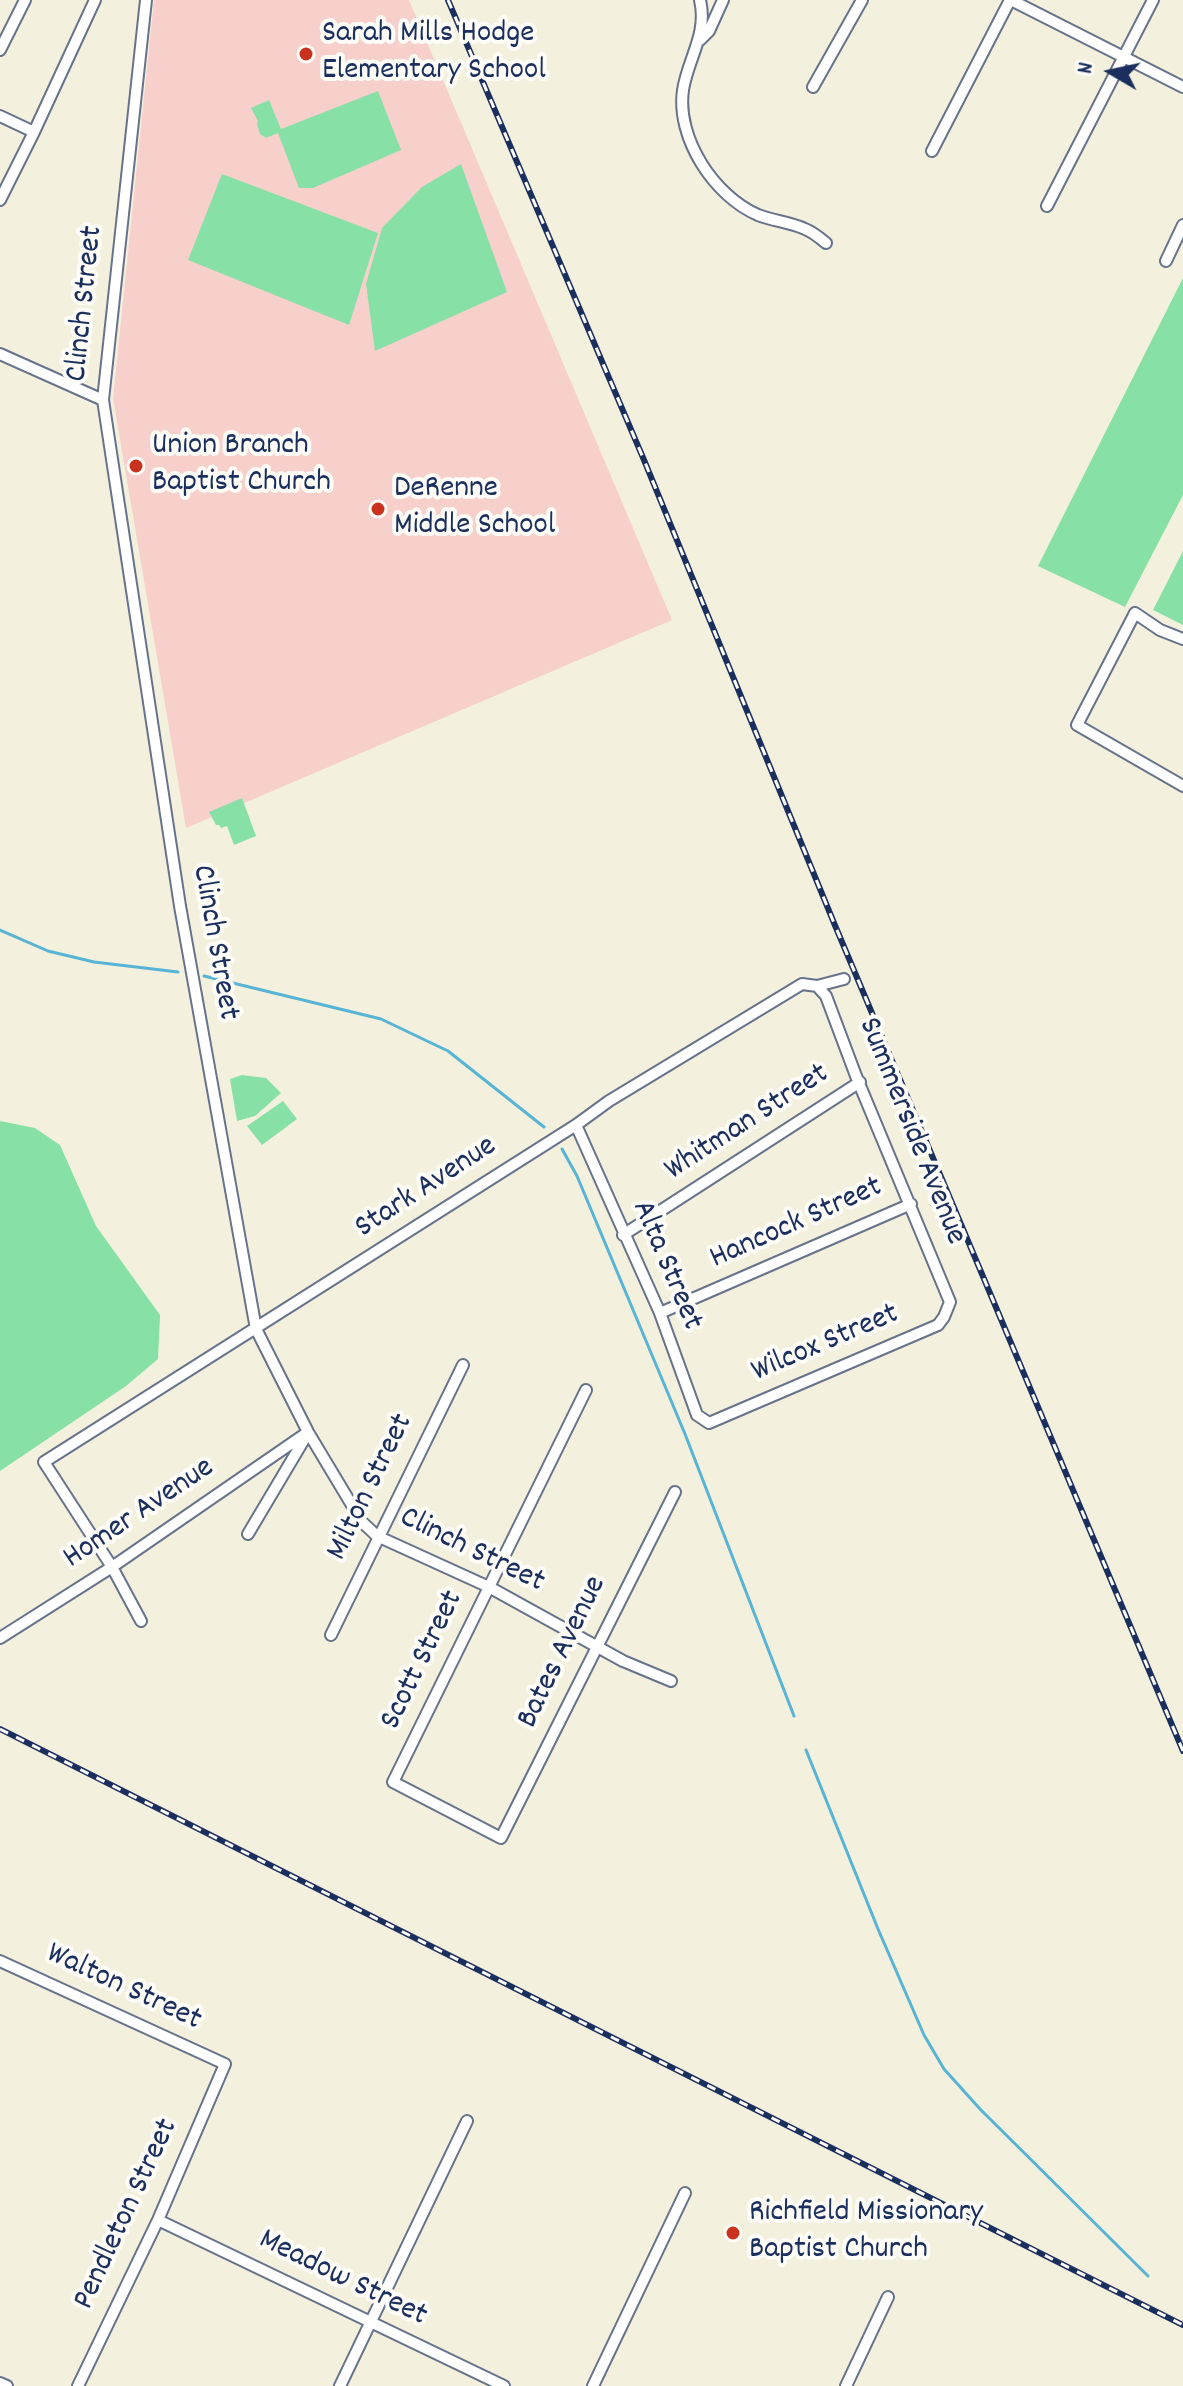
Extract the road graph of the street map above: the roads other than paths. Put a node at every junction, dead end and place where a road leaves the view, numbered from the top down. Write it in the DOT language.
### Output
graph roads {
  1 [pos="25,0"];
  2 [pos="95,0"];
  3 [pos="146,0"];
  4 [pos="700,0"];
  5 [pos="723,0"];
  6 [pos="862,0"];
  7 [pos="1011,0"];
  8 [pos="1153,0"];
  9 [pos="700,40"];
  10 [pos="0,50"];
  11 [pos="1123,59"];
  12 [pos="813,87"];
  13 [pos="1183,87"];
  14 [pos="0,116"];
  15 [pos="34,132"];
  16 [pos="932,151"];
  17 [pos="0,200"];
  18 [pos="1047,206"];
  19 [pos="1183,225"];
  20 [pos="826,243"];
  21 [pos="1166,261"];
  22 [pos="0,354"];
  23 [pos="103,400"];
  24 [pos="1183,639"];
  25 [pos="1183,786"];
  26 [pos="844,979"];
  27 [pos="817,986"];
  28 [pos="860,1082"];
  29 [pos="576,1125"];
  30 [pos="911,1204"];
  31 [pos="623,1235"];
  32 [pos="950,1302"];
  33 [pos="660,1313"];
  34 [pos="256,1329"];
  35 [pos="463,1365"];
  36 [pos="586,1390"];
  37 [pos="709,1423"];
  38 [pos="308,1432"];
  39 [pos="675,1492"];
  40 [pos="248,1534"];
  41 [pos="377,1536"];
  42 [pos="112,1567"];
  43 [pos="489,1587"];
  44 [pos="141,1621"];
  45 [pos="331,1635"];
  46 [pos="0,1638"];
  47 [pos="598,1646"];
  48 [pos="671,1681"];
  49 [pos="501,1838"];
  50 [pos="0,1961"];
  51 [pos="225,2064"];
  52 [pos="467,2121"];
  53 [pos="685,2193"];
  54 [pos="158,2220"];
  55 [pos="888,2297"];
  56 [pos="371,2324"];
  57 [pos="0,2383"];
  58 [pos="7,2386"];
  59 [pos="78,2386"];
  60 [pos="340,2386"];
  61 [pos="504,2386"];
  62 [pos="593,2386"];
  63 [pos="846,2386"];
  1 -- 10 [label="street"];
  2 -- 15 [label="street"];
  3 -- 23 [label="street, Clinch Street"];
  4 -- 9 [label="street"];
  5 -- 9 [label="street"];
  6 -- 12 [label="street"];
  7 -- 11 [label="street"];
  7 -- 16 [label="street"];
  8 -- 11 [label="street"];
  9 -- 20 [label="street"];
  11 -- 13 [label="street"];
  11 -- 18 [label="street"];
  14 -- 15 [label="street"];
  15 -- 17 [label="street"];
  19 -- 21 [label="street"];
  22 -- 23 [label="street"];
  23 -- 34 [label="street, Clinch Street"];
  24 -- 25 [label="street"];
  26 -- 27 [label="street, Stark Avenue"];
  27 -- 28 [label="street, Summerside Avenue"];
  27 -- 29 [label="street, Stark Avenue"];
  28 -- 30 [label="street, Summerside Avenue"];
  28 -- 31 [label="street, Whitman Street"];
  29 -- 31 [label="street, Alta Street"];
  29 -- 34 [label="street, Stark Avenue"];
  30 -- 32 [label="street, Summerside Avenue"];
  30 -- 33 [label="street, Hancock Street"];
  31 -- 33 [label="street, Alta Street"];
  32 -- 37 [label="street, Wilcox Street"];
  33 -- 37 [label="street, Alta Street"];
  34 -- 38 [label="street, Clinch Street"];
  34 -- 42 [label="street, Stark Avenue"];
  35 -- 41 [label="street, Milton Street"];
  36 -- 43 [label="street, Scott Street"];
  38 -- 40 [label="street"];
  38 -- 41 [label="street, Clinch Street"];
  38 -- 42 [label="street, Homer Avenue"];
  39 -- 47 [label="street, Bates Avenue"];
  41 -- 43 [label="street, Clinch Street"];
  41 -- 45 [label="street, Milton Street"];
  42 -- 44 [label="street"];
  42 -- 46 [label="street, Homer Avenue"];
  43 -- 47 [label="street, Clinch Street"];
  43 -- 49 [label="street, Scott Street"];
  47 -- 48 [label="street, Clinch Street"];
  47 -- 49 [label="street, Bates Avenue"];
  50 -- 51 [label="street, Walton Street"];
  51 -- 54 [label="street, Pendleton Street"];
  52 -- 56 [label="street"];
  53 -- 62 [label="street"];
  54 -- 56 [label="street, Meadow Street"];
  54 -- 59 [label="street, Pendleton Street"];
  55 -- 63 [label="street"];
  56 -- 60 [label="street"];
  56 -- 61 [label="street, Meadow Street"];
  57 -- 58 [label="street"];
}
